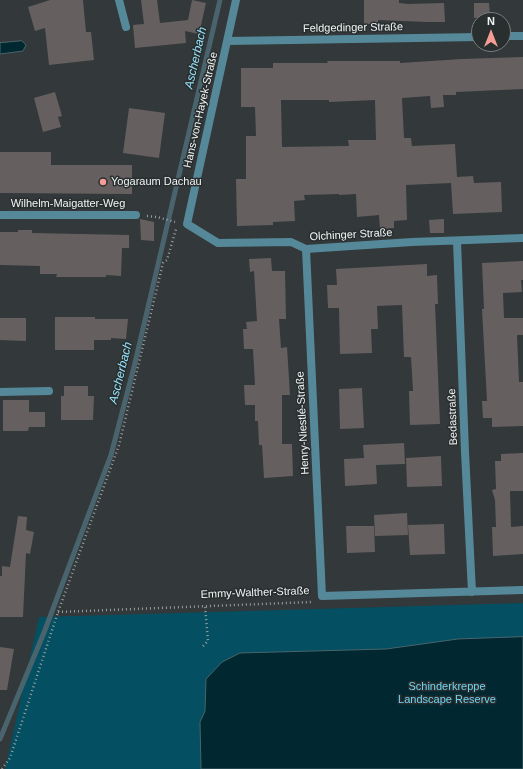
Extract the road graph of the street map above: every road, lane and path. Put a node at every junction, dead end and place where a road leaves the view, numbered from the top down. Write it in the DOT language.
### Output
graph roads {
  1 [pos="119,0"];
  2 [pos="236,0"];
  3 [pos="126,27"];
  4 [pos="511,36"];
  5 [pos="523,36"];
  6 [pos="471,37"];
  7 [pos="228,42"];
  8 [pos="0,215"];
  9 [pos="136,215"];
  10 [pos="157,217"];
  11 [pos="187,224"];
  12 [pos="523,238"];
  13 [pos="457,241"];
  14 [pos="306,249"];
  15 [pos="49,391"];
  16 [pos="0,392"];
  17 [pos="523,590"];
  18 [pos="472,592"];
  19 [pos="322,596"];
  20 [pos="205,606"];
  21 [pos="58,612"];
  22 [pos="203,646"];
  23 [pos="2,769"];
  1 -- 3 [label="street"];
  2 -- 7 [label="street, Hans-von-Hayek-Straße"];
  4 -- 5 [label="street"];
  6 -- 7 [label="street, Feldgedinger Straße"];
  7 -- 11 [label="street, Hans-von-Hayek-Straße"];
  8 -- 9 [label="street, Wilhelm-Maigatter-Weg"];
  10 -- 21 [label="path"];
  11 -- 14 [label="street, Olchinger Straße"];
  12 -- 13 [label="street, Olchinger Straße"];
  13 -- 14 [label="street, Olchinger Straße"];
  13 -- 18 [label="street, Bedastraße"];
  14 -- 19 [label="street, Henry-Niestlé-Straße"];
  15 -- 16 [label="street"];
  17 -- 18 [label="street, Emmy-Walther-Straße"];
  18 -- 19 [label="street, Emmy-Walther-Straße"];
  19 -- 20 [label="path, Emmy-Walther-Straße"];
  20 -- 21 [label="path, Emmy-Walther-Straße"];
  20 -- 22 [label="path"];
  21 -- 23 [label="path"];
}
